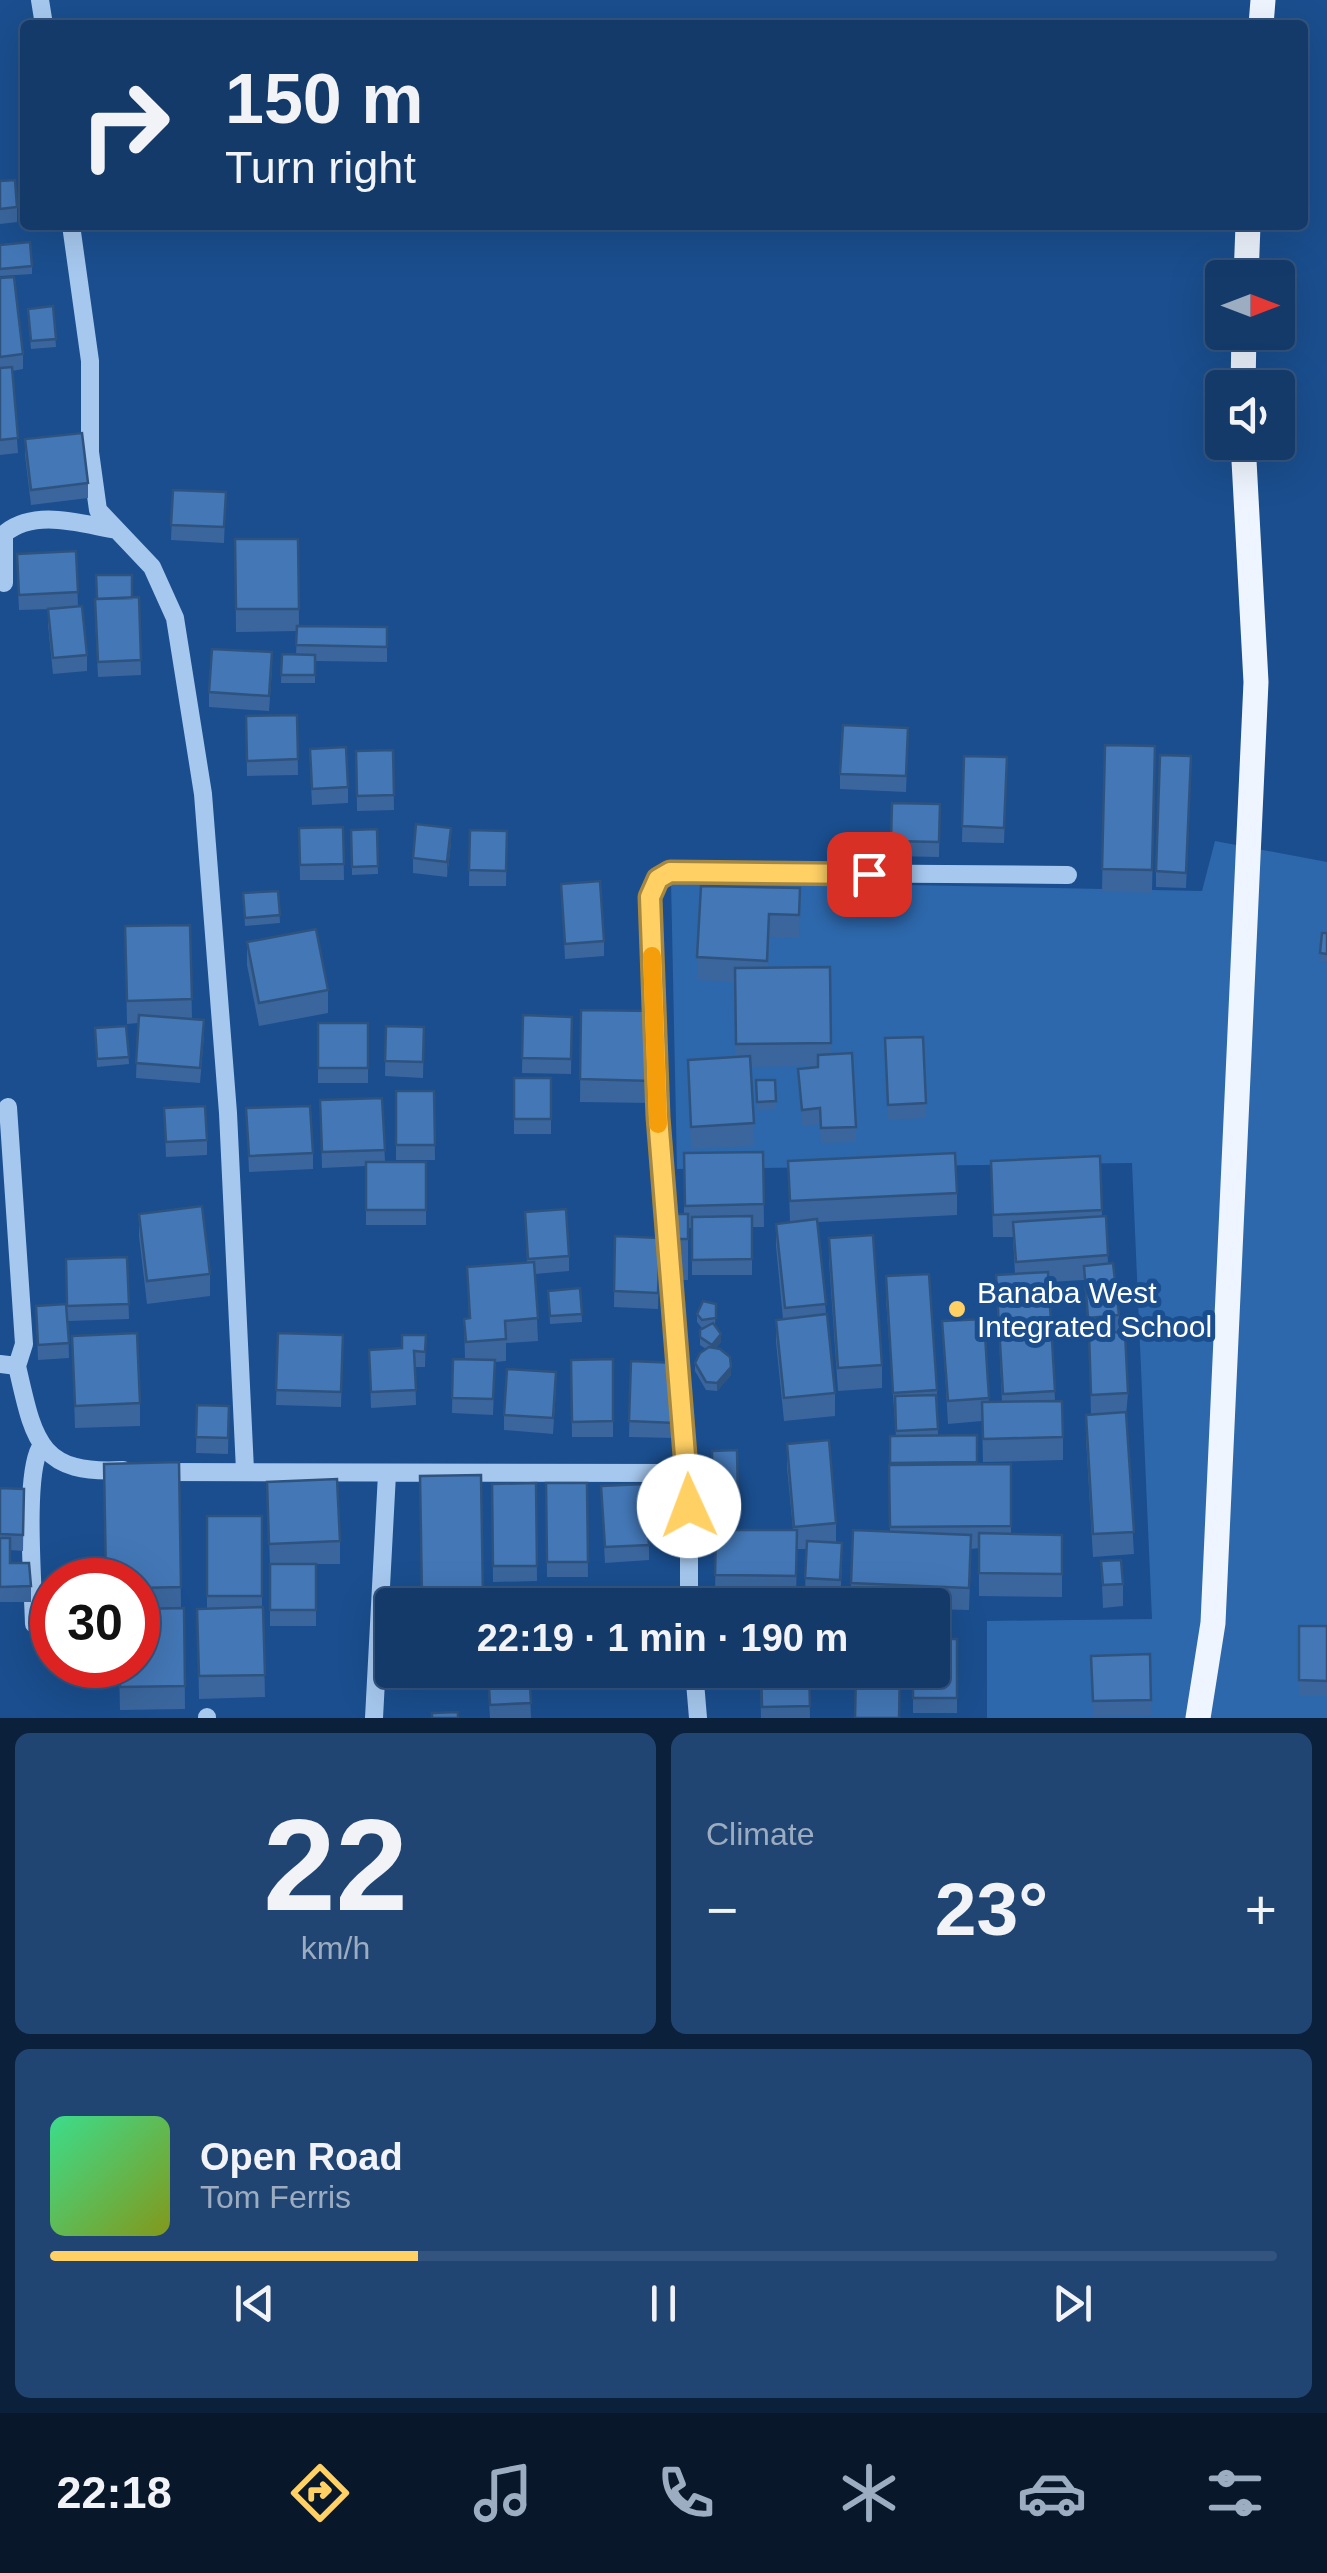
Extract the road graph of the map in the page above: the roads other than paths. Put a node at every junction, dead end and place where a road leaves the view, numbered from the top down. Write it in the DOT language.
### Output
graph roads {
  1 [pos="72,230"];
  2 [pos="1248,230"];
  3 [pos="1247,260"];
  4 [pos="1244,460"];
  5 [pos="118,530"];
  6 [pos="4,583"];
  7 [pos="1068,875"];
  8 [pos="8,1107"];
  9 [pos="9,1365"];
  10 [pos="40,1448"];
  11 [pos="246,1470"];
  12 [pos="386,1474"];
  13 [pos="688,1474"];
  14 [pos="34,1558"];
  15 [pos="690,1588"];
  16 [pos="696,1688"];
  17 [pos="374,1718"];
  18 [pos="698,1718"];
  19 [pos="1198,1718"];
  1 -- 5 [label="street"];
  2 -- 3 [label="main road"];
  4 -- 19 [label="main road"];
  5 -- 6 [label="street"];
  5 -- 11 [label="street"];
  7 -- 13 [label="street"];
  8 -- 9 [label="street"];
  9 -- 10 [label="street"];
  10 -- 11 [label="street"];
  10 -- 14 [label="street"];
  11 -- 12 [label="street"];
  12 -- 13 [label="street"];
  12 -- 17 [label="street"];
  13 -- 15 [label="street"];
  16 -- 18 [label="street"];
}
